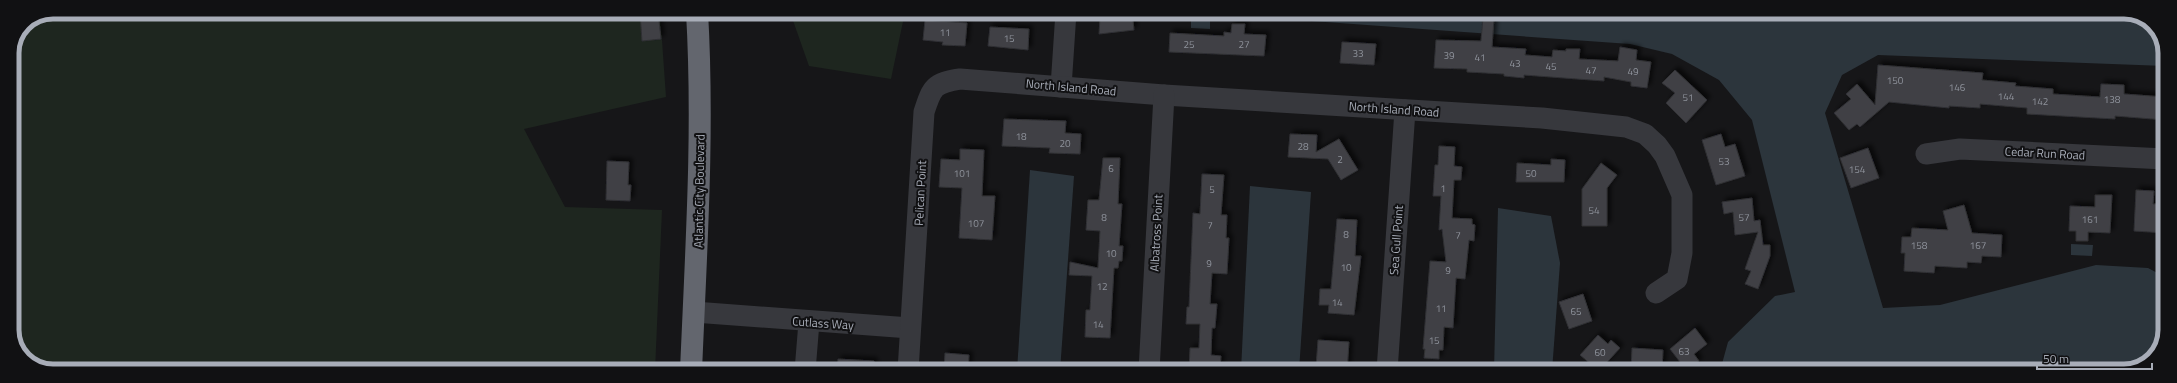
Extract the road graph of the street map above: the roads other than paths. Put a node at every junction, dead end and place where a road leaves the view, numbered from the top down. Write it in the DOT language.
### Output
graph roads {
  1 [pos="697,19"];
  2 [pos="1066,19"];
  3 [pos="960,79"];
  4 [pos="1061,87"];
  5 [pos="1164,95"];
  6 [pos="1405,110"];
  7 [pos="1926,154"];
  8 [pos="2158,159"];
  9 [pos="1656,293"];
  10 [pos="694,312"];
  11 [pos="809,322"];
  12 [pos="910,328"];
  13 [pos="691,364"];
  14 [pos="806,364"];
  15 [pos="908,364"];
  16 [pos="1149,364"];
  17 [pos="1387,364"];
  1 -- 10 [label="highway, Atlantic City Boulevard"];
  2 -- 4 [label="street"];
  3 -- 4 [label="street, North Island Road"];
  3 -- 12 [label="street, Pelican Point"];
  4 -- 5 [label="street, North Island Road"];
  5 -- 6 [label="street, North Island Road"];
  5 -- 16 [label="street, Albatross Point"];
  6 -- 9 [label="street, North Island Road"];
  6 -- 17 [label="street, Sea Gull Point"];
  7 -- 8 [label="street, Cedar Run Road"];
  10 -- 11 [label="street, Cutlass Way"];
  10 -- 13 [label="highway, Atlantic City Boulevard"];
  11 -- 12 [label="street, Cutlass Way"];
  11 -- 14 [label="street"];
  12 -- 15 [label="street"];
}
